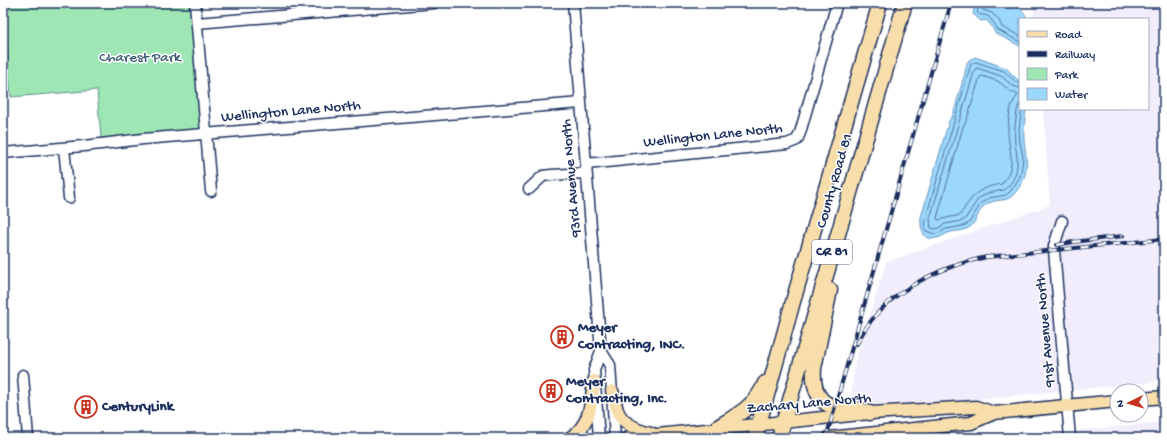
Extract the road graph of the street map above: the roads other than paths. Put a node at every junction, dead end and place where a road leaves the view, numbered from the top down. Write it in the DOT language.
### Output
graph roads {
  1 [pos="195,3"];
  2 [pos="434,3"];
  3 [pos="573,3"];
  4 [pos="838,3"];
  5 [pos="880,3"];
  6 [pos="904,3"];
  7 [pos="197,22"];
  8 [pos="581,103"];
  9 [pos="206,134"];
  10 [pos="64,148"];
  11 [pos="3,154"];
  12 [pos="586,169"];
  13 [pos="529,189"];
  14 [pos="210,191"];
  15 [pos="69,198"];
  16 [pos="1062,221"];
  17 [pos="841,222"];
  18 [pos="794,298"];
  19 [pos="601,351"];
  20 [pos="23,375"];
  21 [pos="594,382"];
  22 [pos="612,391"];
  23 [pos="1164,397"];
  24 [pos="1149,398"];
  25 [pos="1109,402"];
  26 [pos="1068,406"];
  27 [pos="994,413"];
  28 [pos="870,414"];
  29 [pos="784,422"];
  30 [pos="759,424"];
  31 [pos="716,428"];
  32 [pos="660,435"];
  33 [pos="28,438"];
  34 [pos="570,438"];
  35 [pos="599,438"];
  36 [pos="615,438"];
  37 [pos="628,438"];
  38 [pos="755,438"];
  39 [pos="779,438"];
  40 [pos="829,438"];
  41 [pos="1070,438"];
  1 -- 7 [label="street"];
  2 -- 7 [label="street"];
  3 -- 8 [label="street, 93rd Avenue North"];
  4 -- 12 [label="street, Wellington Lane North"];
  5 -- 18 [label="highway, County Road 81 / CR 81"];
  6 -- 17 [label="highway, County Road 81 / CR 81"];
  7 -- 9 [label="street"];
  8 -- 9 [label="street, Wellington Lane North"];
  8 -- 12 [label="street, 93rd Avenue North"];
  9 -- 10 [label="street, Wellington Lane North"];
  9 -- 14 [label="street"];
  10 -- 11 [label="street, Wellington Lane North"];
  10 -- 15 [label="street"];
  12 -- 13 [label="street"];
  12 -- 19 [label="street, 93rd Avenue North"];
  16 -- 26 [label="street, 91st Avenue North"];
  17 -- 28 [label="highway"];
  17 -- 29 [label="highway, County Road 81 / CR 81"];
  18 -- 30 [label="highway, County Road 81 / CR 81"];
  18 -- 31 [label="highway"];
  19 -- 21 [label="street, 93rd Avenue North"];
  19 -- 22 [label="street, 93rd Avenue North"];
  20 -- 33 [label="street"];
  21 -- 34 [label="main road"];
  21 -- 35 [label="street, 93rd Avenue North"];
  22 -- 32 [label="main road"];
  22 -- 36 [label="street, 93rd Avenue North"];
  23 -- 24 [label="main road"];
  25 -- 26 [label="main road, Zachary Lane North"];
  26 -- 27 [label="main road, Zachary Lane North"];
  26 -- 41 [label="street, 91st Avenue North"];
  27 -- 28 [label="main road, Zachary Lane North"];
  27 -- 40 [label="main road, Zachary Lane North"];
  28 -- 29 [label="main road, Zachary Lane North"];
  29 -- 30 [label="main road, Zachary Lane North"];
  29 -- 39 [label="highway, County Road 81 / CR 81"];
  30 -- 31 [label="main road, Zachary Lane North"];
  30 -- 38 [label="highway, County Road 81 / CR 81"];
  31 -- 32 [label="main road, Zachary Lane North"];
  32 -- 37 [label="main road, Zachary Lane North"];
}
